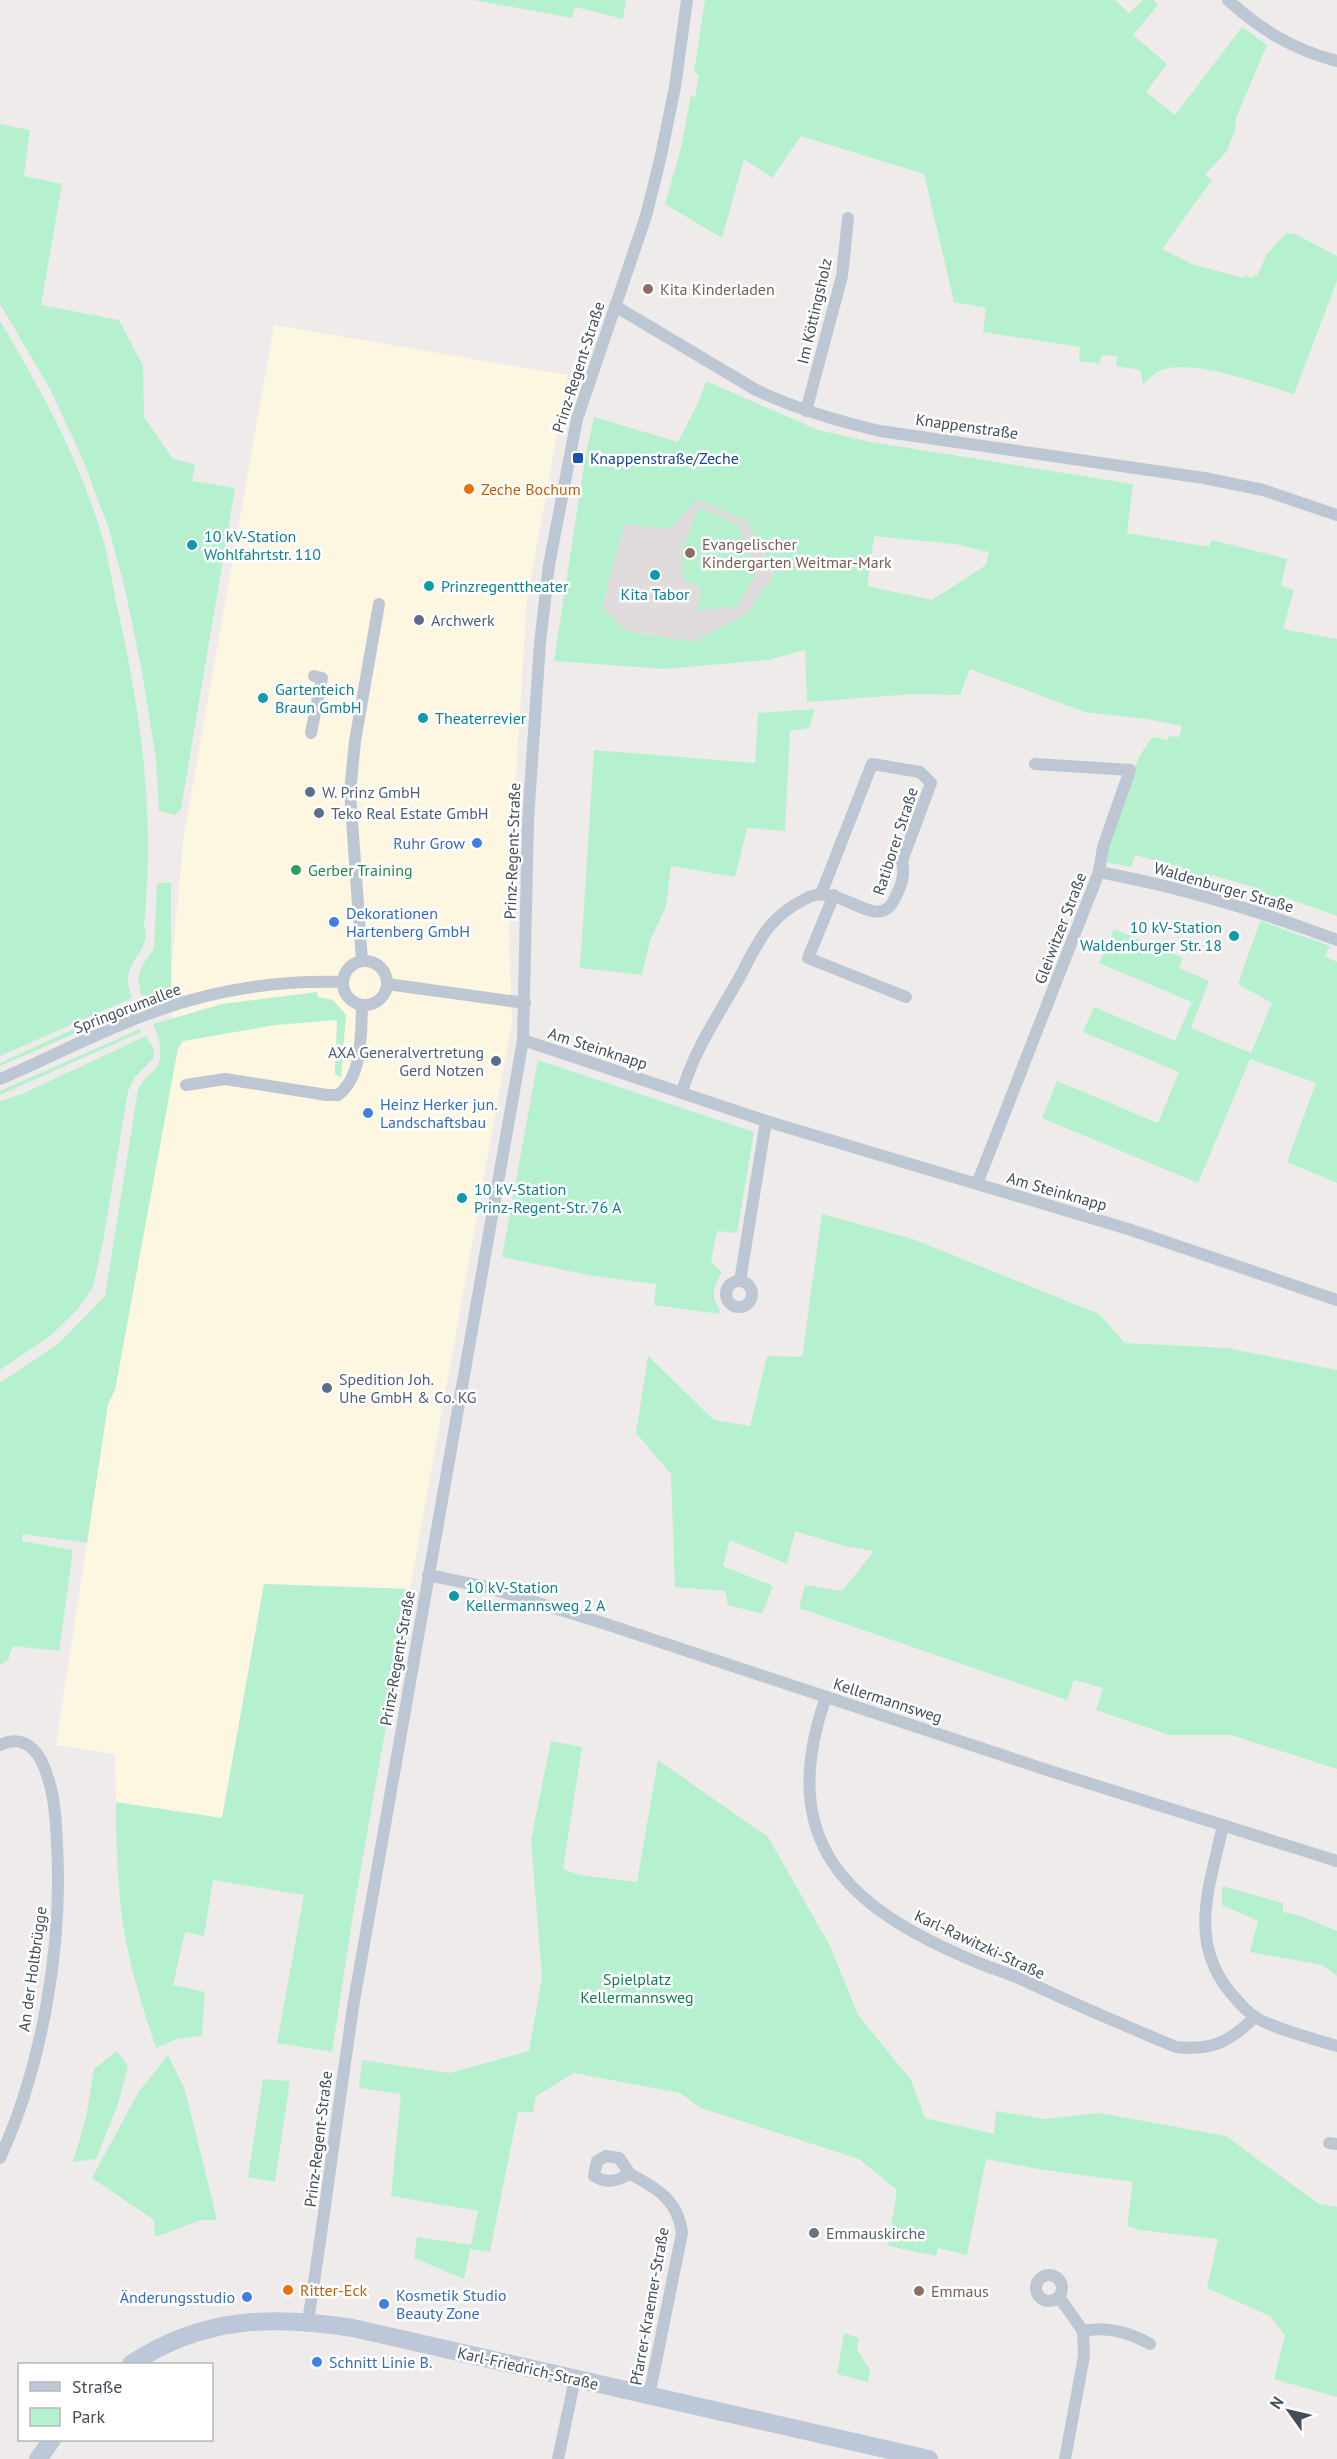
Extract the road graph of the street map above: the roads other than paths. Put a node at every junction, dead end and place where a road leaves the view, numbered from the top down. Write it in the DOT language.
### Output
graph roads {
  1 [pos="687,0"];
  2 [pos="1228,0"];
  3 [pos="1337,61"];
  4 [pos="848,218"];
  5 [pos="615,306"];
  6 [pos="806,411"];
  7 [pos="1337,515"];
  8 [pos="379,604"];
  9 [pos="314,676"];
  10 [pos="311,733"];
  11 [pos="1035,764"];
  12 [pos="1099,872"];
  13 [pos="828,895"];
  14 [pos="1337,940"];
  15 [pos="362,961"];
  16 [pos="342,982"];
  17 [pos="387,984"];
  18 [pos="906,997"];
  19 [pos="525,1003"];
  20 [pos="362,1005"];
  21 [pos="523,1040"];
  22 [pos="0,1079"];
  23 [pos="186,1085"];
  24 [pos="682,1092"];
  25 [pos="766,1121"];
  26 [pos="977,1184"];
  27 [pos="740,1281"];
  28 [pos="1337,1300"];
  29 [pos="428,1575"];
  30 [pos="826,1697"];
  31 [pos="0,1745"];
  32 [pos="1223,1825"];
  33 [pos="1337,1861"];
  34 [pos="1255,2017"];
  35 [pos="1337,2046"];
  36 [pos="0,2158"];
  37 [pos="630,2174"];
  38 [pos="1059,2297"];
  39 [pos="308,2321"];
  40 [pos="1083,2331"];
  41 [pos="1150,2344"];
  42 [pos="133,2363"];
  43 [pos="575,2379"];
  44 [pos="649,2396"];
  45 [pos="51,2441"];
  46 [pos="38,2459"];
  47 [pos="558,2459"];
  48 [pos="928,2459"];
  49 [pos="1065,2459"];
  1 -- 5 [label="street, Prinz-Regent-Straße"];
  2 -- 3 [label="street"];
  4 -- 6 [label="street, Im Köttingsholz"];
  5 -- 6 [label="street, Knappenstraße"];
  5 -- 19 [label="street, Prinz-Regent-Straße"];
  6 -- 7 [label="street, Knappenstraße"];
  8 -- 15 [label="street"];
  9 -- 10 [label="street"];
  11 -- 12 [label="street, Gleiwitzer Straße"];
  12 -- 14 [label="street, Waldenburger Straße"];
  12 -- 26 [label="street, Gleiwitzer Straße"];
  13 -- 13 [label="street, Ratiborer Straße"];
  13 -- 18 [label="street, Ratiborer Straße"];
  13 -- 24 [label="street"];
  15 -- 16 [label="street"];
  15 -- 17 [label="street"];
  16 -- 20 [label="street"];
  16 -- 22 [label="street, Springorumallee"];
  17 -- 19 [label="street"];
  17 -- 20 [label="street"];
  19 -- 21 [label="street, Prinz-Regent-Straße"];
  20 -- 23 [label="street"];
  21 -- 24 [label="street, Am Steinknapp"];
  21 -- 29 [label="street, Prinz-Regent-Straße"];
  24 -- 25 [label="street, Am Steinknapp"];
  25 -- 26 [label="street, Am Steinknapp"];
  25 -- 27 [label="street"];
  26 -- 28 [label="street, Am Steinknapp"];
  29 -- 30 [label="street, Kellermannsweg"];
  29 -- 39 [label="street, Prinz-Regent-Straße"];
  30 -- 32 [label="street, Kellermannsweg"];
  30 -- 34 [label="street, Karl-Rawitzki-Straße"];
  31 -- 36 [label="street, An der Holtbrügge"];
  32 -- 33 [label="street, Kellermannsweg"];
  32 -- 34 [label="street"];
  34 -- 35 [label="street"];
  37 -- 44 [label="street, Pfarrer-Kraemer-Straße"];
  38 -- 40 [label="street"];
  39 -- 42 [label="street, Karl-Friedrich-Straße"];
  39 -- 43 [label="street, Karl-Friedrich-Straße"];
  40 -- 41 [label="street"];
  40 -- 49 [label="street"];
  43 -- 44 [label="street, Karl-Friedrich-Straße"];
  43 -- 47 [label="street"];
  44 -- 48 [label="street, Karl-Friedrich-Straße"];
  45 -- 46 [label="street"];
}
